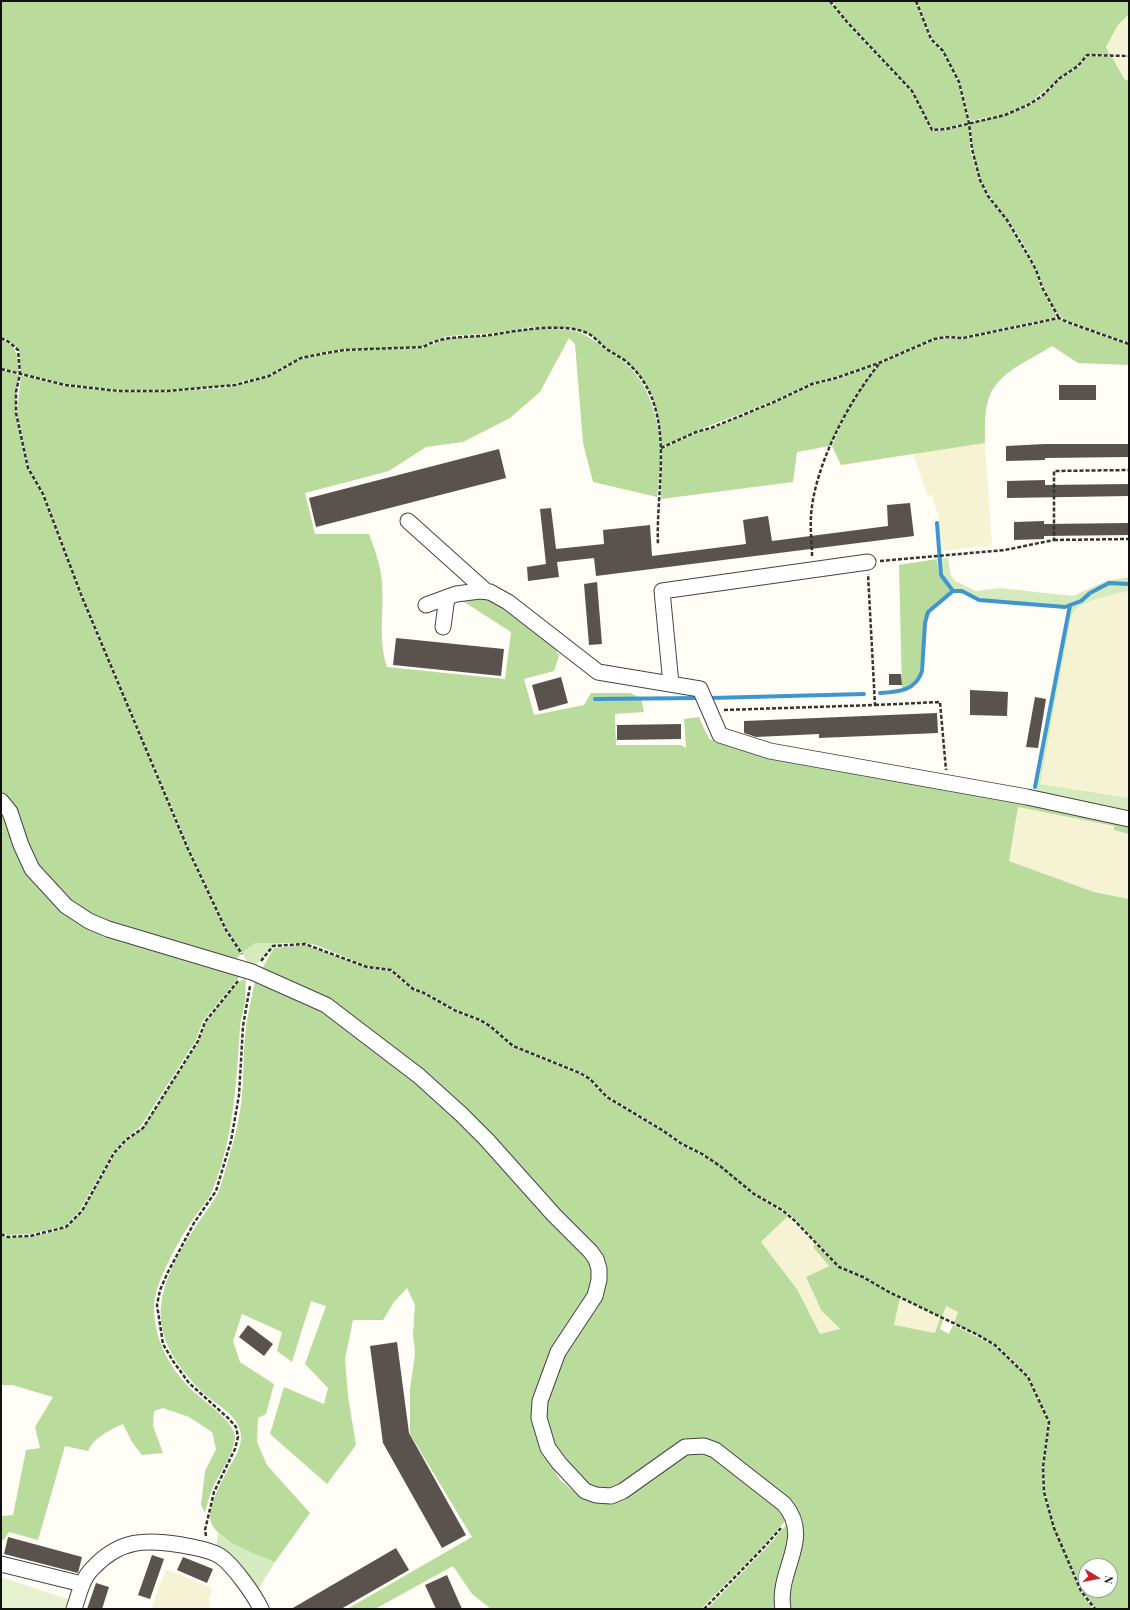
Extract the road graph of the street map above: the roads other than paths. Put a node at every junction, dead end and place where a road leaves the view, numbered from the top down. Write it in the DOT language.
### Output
graph roads {
  1 [pos="408,521"];
  2 [pos="868,562"];
  3 [pos="487,592"];
  4 [pos="447,598"];
  5 [pos="426,605"];
  6 [pos="443,627"];
  7 [pos="671,684"];
  8 [pos="1,801"];
  9 [pos="1129,819"];
  10 [pos="1,1564"];
  11 [pos="82,1584"];
  12 [pos="74,1609"];
  13 [pos="261,1609"];
  14 [pos="783,1609"];
  1 -- 3 [label="street"];
  2 -- 7 [label="street"];
  3 -- 4 [label="street"];
  3 -- 7 [label="street"];
  4 -- 5 [label="street"];
  4 -- 6 [label="street"];
  7 -- 9 [label="street"];
  8 -- 14 [label="street"];
  10 -- 11 [label="street"];
  11 -- 12 [label="street"];
  11 -- 13 [label="street"];
}
